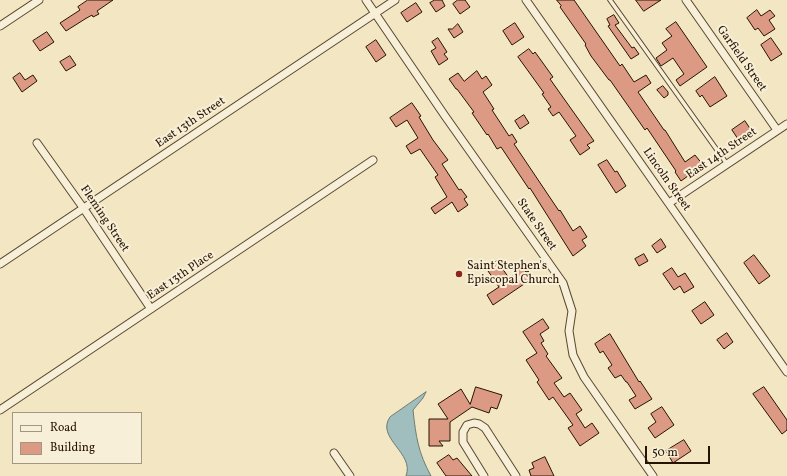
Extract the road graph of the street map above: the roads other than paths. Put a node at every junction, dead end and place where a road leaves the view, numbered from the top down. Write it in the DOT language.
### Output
graph roads {
  1 [pos="39,0"];
  2 [pos="366,0"];
  3 [pos="395,0"];
  4 [pos="526,0"];
  5 [pos="610,0"];
  6 [pos="686,0"];
  7 [pos="375,13"];
  8 [pos="0,26"];
  9 [pos="787,124"];
  10 [pos="777,130"];
  11 [pos="37,143"];
  12 [pos="373,160"];
  13 [pos="727,164"];
  14 [pos="669,203"];
  15 [pos="84,209"];
  16 [pos="0,264"];
  17 [pos="151,309"];
  18 [pos="787,372"];
  19 [pos="0,410"];
  20 [pos="334,453"];
  21 [pos="350,476"];
  22 [pos="484,476"];
  23 [pos="516,476"];
  24 [pos="653,476"];
  1 -- 8 [label="street"];
  2 -- 7 [label="street, State Street"];
  3 -- 7 [label="street, East 13th Street"];
  4 -- 14 [label="street, Lincoln Street"];
  5 -- 13 [label="lane"];
  6 -- 10 [label="street, Garfield Street"];
  7 -- 15 [label="street, East 13th Street"];
  7 -- 24 [label="street, State Street"];
  9 -- 10 [label="street, East 14th Street"];
  10 -- 13 [label="street, East 14th Street"];
  11 -- 15 [label="street, Fleming Street"];
  12 -- 17 [label="street, East 13th Place"];
  13 -- 14 [label="street, East 14th Street"];
  14 -- 18 [label="street, Lincoln Street"];
  15 -- 16 [label="street, East 13th Street"];
  15 -- 17 [label="street, Fleming Street"];
  17 -- 19 [label="street, East 13th Place"];
  20 -- 21 [label="street"];
  22 -- 23 [label="street"];
}
